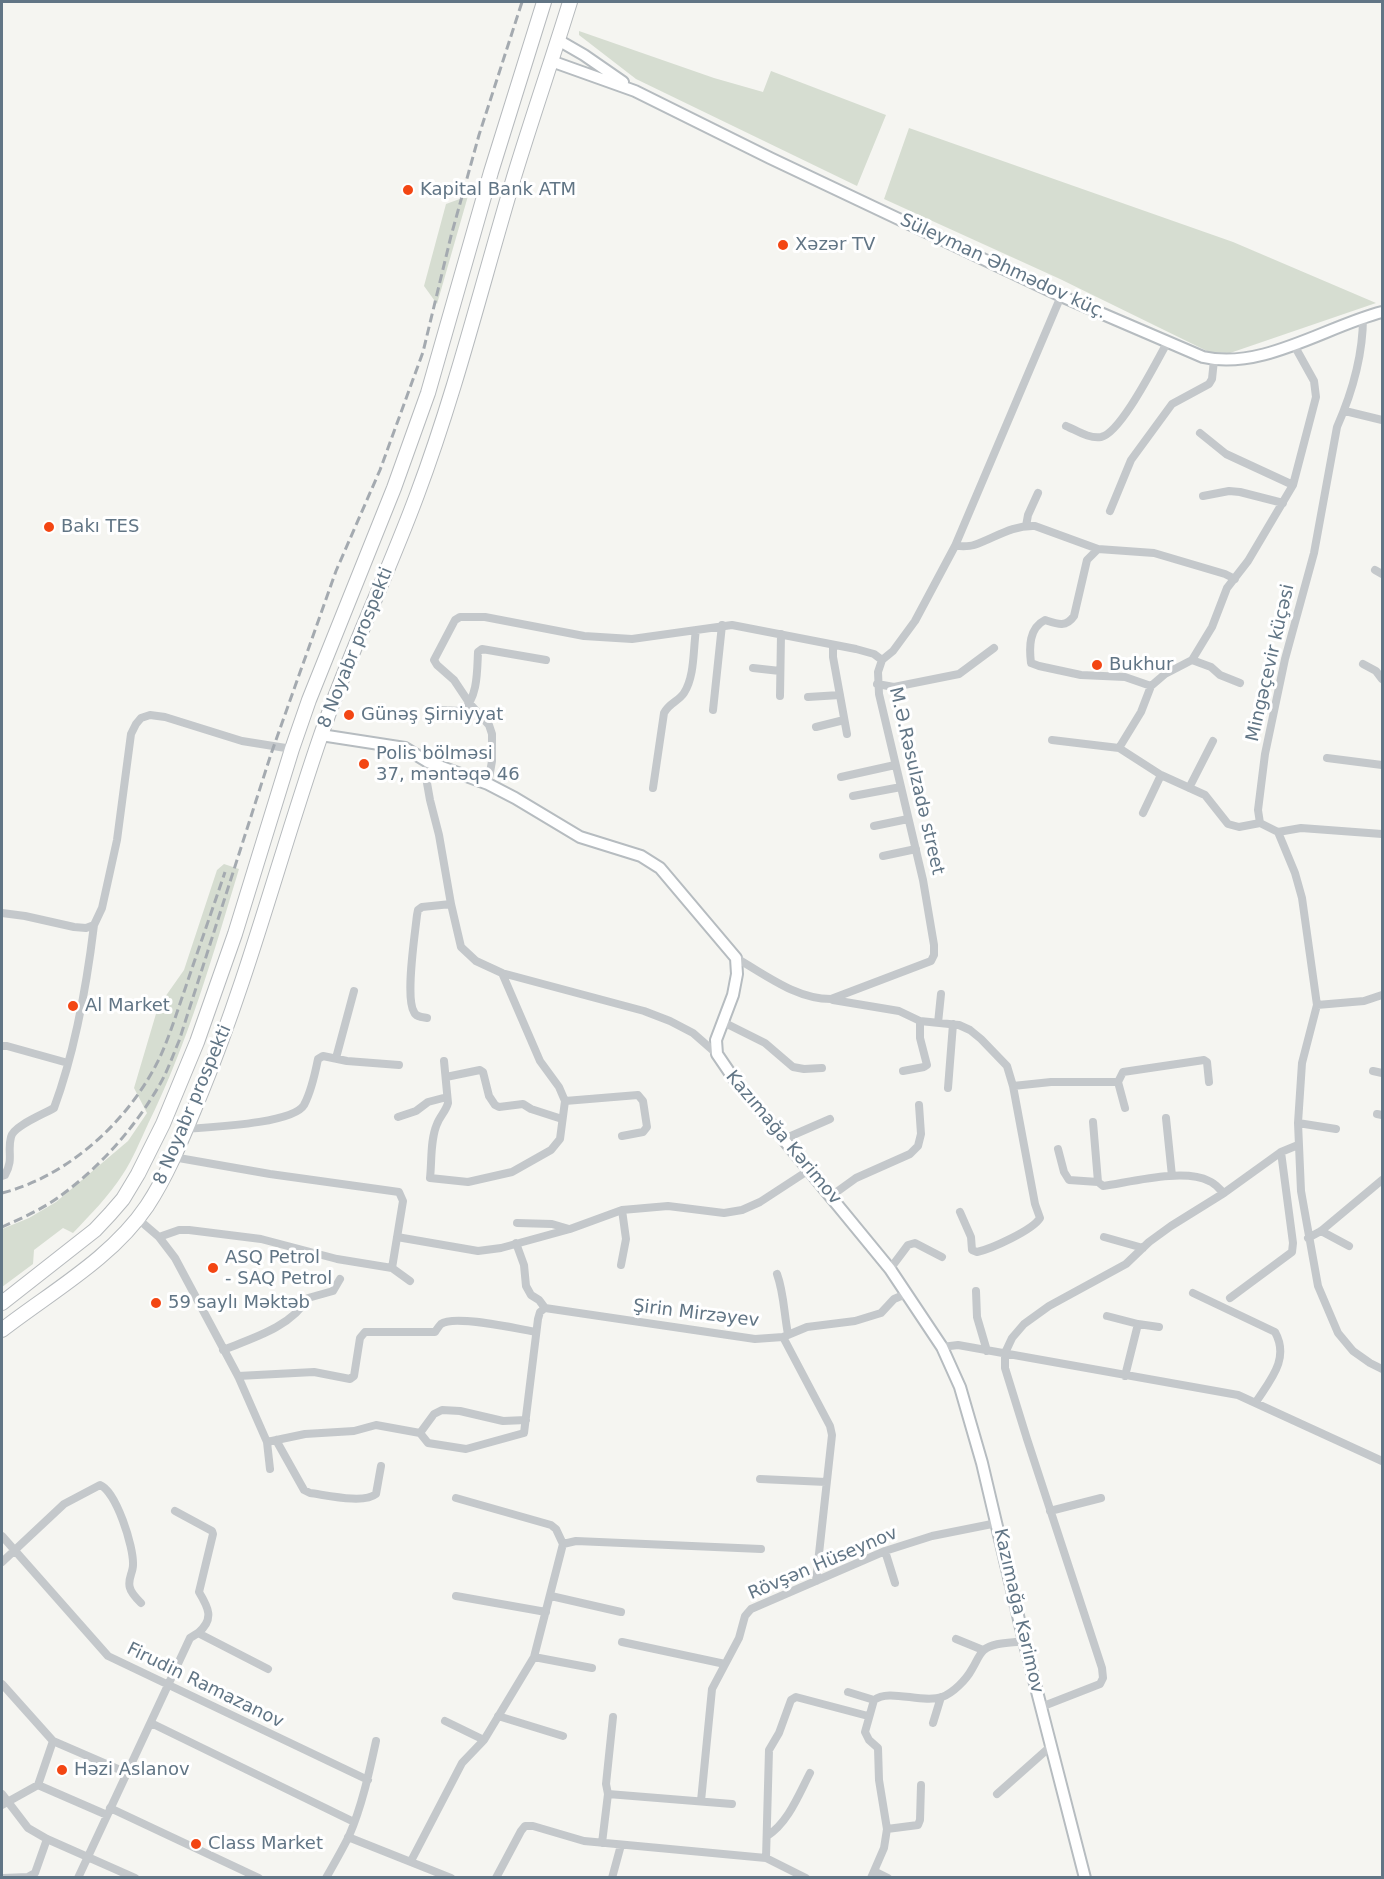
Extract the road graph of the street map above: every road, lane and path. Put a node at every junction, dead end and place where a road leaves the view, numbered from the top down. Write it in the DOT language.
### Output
graph roads {
  1 [pos="544,2"];
  2 [pos="570,2"];
  3 [pos="535,31"];
  4 [pos="558,40"];
  5 [pos="528,53"];
  6 [pos="551,61"];
  7 [pos="635,91"];
  8 [pos="1061,296"];
  9 [pos="1383,312"];
  10 [pos="1363,317"];
  11 [pos="1167,343"];
  12 [pos="1294,345"];
  13 [pos="1214,360"];
  14 [pos="1345,411"];
  15 [pos="1383,420"];
  16 [pos="1066,426"];
  17 [pos="1200,434"];
  18 [pos="1293,486"];
  19 [pos="1038,493"];
  20 [pos="1203,496"];
  21 [pos="1283,503"];
  22 [pos="1110,512"];
  23 [pos="1026,526"];
  24 [pos="955,546"];
  25 [pos="1098,549"];
  26 [pos="1235,579"];
  27 [pos="722,625"];
  28 [pos="696,630"];
  29 [pos="781,634"];
  30 [pos="833,645"];
  31 [pos="994,648"];
  32 [pos="546,660"];
  33 [pos="882,660"];
  34 [pos="1192,660"];
  35 [pos="1363,664"];
  36 [pos="753,668"];
  37 [pos="780,671"];
  38 [pos="1383,679"];
  39 [pos="1240,683"];
  40 [pos="877,684"];
  41 [pos="1151,686"];
  42 [pos="840,695"];
  43 [pos="780,696"];
  44 [pos="808,697"];
  45 [pos="470,704"];
  46 [pos="437,710"];
  47 [pos="713,710"];
  48 [pos="844,720"];
  49 [pos="816,727"];
  50 [pos="847,734"];
  51 [pos="321,735"];
  52 [pos="1052,740"];
  53 [pos="1213,741"];
  54 [pos="1119,748"];
  55 [pos="292,749"];
  56 [pos="1327,758"];
  57 [pos="428,762"];
  58 [pos="895,765"];
  59 [pos="1383,765"];
  60 [pos="1161,775"];
  61 [pos="841,777"];
  62 [pos="488,784"];
  63 [pos="901,787"];
  64 [pos="653,788"];
  65 [pos="1189,788"];
  66 [pos="853,796"];
  67 [pos="1143,813"];
  68 [pos="908,819"];
  69 [pos="1260,823"];
  70 [pos="874,826"];
  71 [pos="1278,832"];
  72 [pos="1383,834"];
  73 [pos="916,849"];
  74 [pos="883,856"];
  75 [pos="451,904"];
  76 [pos="2,914"];
  77 [pos="94,925"];
  78 [pos="736,958"];
  79 [pos="502,974"];
  80 [pos="354,991"];
  81 [pos="941,994"];
  82 [pos="1383,995"];
  83 [pos="831,999"];
  84 [pos="1317,1005"];
  85 [pos="427,1018"];
  86 [pos="920,1021"];
  87 [pos="723,1022"];
  88 [pos="938,1023"];
  89 [pos="953,1024"];
  90 [pos="2,1046"];
  91 [pos="717,1054"];
  92 [pos="336,1058"];
  93 [pos="444,1061"];
  94 [pos="68,1064"];
  95 [pos="399,1065"];
  96 [pos="822,1068"];
  97 [pos="903,1071"];
  98 [pos="1374,1071"];
  99 [pos="1383,1073"];
  100 [pos="446,1077"];
  101 [pos="1118,1082"];
  102 [pos="1209,1082"];
  103 [pos="1013,1086"];
  104 [pos="948,1088"];
  105 [pos="447,1096"];
  106 [pos="565,1101"];
  107 [pos="919,1106"];
  108 [pos="1125,1108"];
  109 [pos="398,1118"];
  110 [pos="1166,1118"];
  111 [pos="562,1119"];
  112 [pos="830,1119"];
  113 [pos="1093,1122"];
  114 [pos="1298,1123"];
  115 [pos="186,1129"];
  116 [pos="1336,1130"];
  117 [pos="622,1136"];
  118 [pos="784,1138"];
  119 [pos="1298,1145"];
  120 [pos="1058,1149"];
  121 [pos="1281,1152"];
  122 [pos="173,1157"];
  123 [pos="809,1170"];
  124 [pos="2,1176"];
  125 [pos="1172,1176"];
  126 [pos="1383,1180"];
  127 [pos="1098,1182"];
  128 [pos="1224,1193"];
  129 [pos="831,1196"];
  130 [pos="622,1210"];
  131 [pos="960,1212"];
  132 [pos="138,1219"];
  133 [pos="517,1223"];
  134 [pos="570,1229"];
  135 [pos="1321,1231"];
  136 [pos="398,1237"];
  137 [pos="1104,1237"];
  138 [pos="159,1238"];
  139 [pos="1308,1238"];
  140 [pos="516,1243"];
  141 [pos="1349,1246"];
  142 [pos="1143,1248"];
  143 [pos="942,1257"];
  144 [pos="621,1264"];
  145 [pos="392,1268"];
  146 [pos="890,1269"];
  147 [pos="777,1274"];
  148 [pos="340,1279"];
  149 [pos="410,1281"];
  150 [pos="976,1292"];
  151 [pos="1193,1293"];
  152 [pos="906,1294"];
  153 [pos="1230,1298"];
  154 [pos="2,1303"];
  155 [pos="546,1308"];
  156 [pos="1107,1316"];
  157 [pos="1138,1324"];
  158 [pos="1159,1327"];
  159 [pos="2,1330"];
  160 [pos="536,1332"];
  161 [pos="785,1336"];
  162 [pos="942,1347"];
  163 [pos="224,1350"];
  164 [pos="987,1351"];
  165 [pos="1005,1353"];
  166 [pos="1383,1369"];
  167 [pos="238,1376"];
  168 [pos="1125,1376"];
  169 [pos="1256,1402"];
  170 [pos="526,1419"];
  171 [pos="420,1433"];
  172 [pos="276,1440"];
  173 [pos="267,1442"];
  174 [pos="1383,1461"];
  175 [pos="381,1466"];
  176 [pos="270,1469"];
  177 [pos="760,1479"];
  178 [pos="826,1482"];
  179 [pos="456,1498"];
  180 [pos="1101,1498"];
  181 [pos="175,1511"];
  182 [pos="1050,1511"];
  183 [pos="997,1523"];
  184 [pos="2,1536"];
  185 [pos="563,1544"];
  186 [pos="761,1549"];
  187 [pos="15,1550"];
  188 [pos="885,1551"];
  189 [pos="2,1562"];
  190 [pos="816,1581"];
  191 [pos="895,1583"];
  192 [pos="456,1596"];
  193 [pos="551,1596"];
  194 [pos="141,1603"];
  195 [pos="546,1612"];
  196 [pos="621,1612"];
  197 [pos="198,1633"];
  198 [pos="956,1639"];
  199 [pos="1024,1641"];
  200 [pos="622,1642"];
  201 [pos="983,1650"];
  202 [pos="534,1657"];
  203 [pos="725,1664"];
  204 [pos="592,1668"];
  205 [pos="268,1669"];
  206 [pos="2,1684"];
  207 [pos="168,1684"];
  208 [pos="848,1692"];
  209 [pos="941,1697"];
  210 [pos="874,1700"];
  211 [pos="1041,1707"];
  212 [pos="498,1716"];
  213 [pos="868,1716"];
  214 [pos="613,1717"];
  215 [pos="445,1721"];
  216 [pos="151,1723"];
  217 [pos="933,1723"];
  218 [pos="562,1736"];
  219 [pos="484,1740"];
  220 [pos="53,1741"];
  221 [pos="376,1741"];
  222 [pos="1051,1746"];
  223 [pos="127,1773"];
  224 [pos="810,1773"];
  225 [pos="368,1780"];
  226 [pos="38,1785"];
  227 [pos="921,1785"];
  228 [pos="2,1794"];
  229 [pos="608,1794"];
  230 [pos="997,1794"];
  231 [pos="700,1802"];
  232 [pos="5,1803"];
  233 [pos="732,1804"];
  234 [pos="109,1811"];
  235 [pos="354,1822"];
  236 [pos="887,1829"];
  237 [pos="766,1836"];
  238 [pos="348,1838"];
  239 [pos="47,1839"];
  240 [pos="602,1843"];
  241 [pos="621,1845"];
  242 [pos="87,1857"];
  243 [pos="766,1858"];
  244 [pos="411,1861"];
  245 [pos="873,1874"];
  246 [pos="3,1878"];
  247 [pos="78,1878"];
  248 [pos="135,1878"];
  249 [pos="259,1878"];
  250 [pos="326,1878"];
  251 [pos="451,1878"];
  252 [pos="496,1878"];
  253 [pos="612,1878"];
  254 [pos="806,1878"];
  255 [pos="888,1878"];
  256 [pos="1085,1878"];
  1 -- 3 [label="highway, 8 Noyabr prospekti"];
  2 -- 4 [label="highway, 8 Noyabr prospekti"];
  3 -- 4 [label="highway"];
  3 -- 5 [label="highway, 8 Noyabr prospekti"];
  4 -- 6 [label="highway, 8 Noyabr prospekti"];
  4 -- 7 [label="street"];
  5 -- 6 [label="highway"];
  5 -- 55 [label="highway, 8 Noyabr prospekti"];
  6 -- 7 [label="street"];
  6 -- 51 [label="highway, 8 Noyabr prospekti"];
  7 -- 8 [label="street, Süleyman Əhmədov küç."];
  8 -- 11 [label="street, Süleyman Əhmədov küç."];
  8 -- 24 [label="street"];
  9 -- 10 [label="street, Süleyman Əhmədov küç."];
  10 -- 12 [label="street, Süleyman Əhmədov küç."];
  10 -- 14 [label="street, Mingəçevir küçəsi"];
  11 -- 13 [label="street, Süleyman Əhmədov küç."];
  11 -- 16 [label="street"];
  12 -- 13 [label="street, Süleyman Əhmədov küç."];
  12 -- 18 [label="street"];
  13 -- 22 [label="street"];
  14 -- 15 [label="street"];
  14 -- 69 [label="street, Mingəçevir küçəsi"];
  17 -- 18 [label="street"];
  18 -- 21 [label="street"];
  19 -- 23 [label="street"];
  20 -- 21 [label="street"];
  21 -- 26 [label="street"];
  23 -- 24 [label="street"];
  23 -- 25 [label="street"];
  24 -- 33 [label="street"];
  25 -- 26 [label="street"];
  25 -- 41 [label="street"];
  26 -- 34 [label="street"];
  27 -- 28 [label="street"];
  27 -- 29 [label="street"];
  27 -- 47 [label="street"];
  28 -- 45 [label="street"];
  28 -- 64 [label="street"];
  29 -- 30 [label="street"];
  29 -- 37 [label="street"];
  30 -- 33 [label="street"];
  30 -- 42 [label="street"];
  31 -- 40 [label="street"];
  32 -- 45 [label="street"];
  33 -- 40 [label="street, M.Ə.Rəsulzadə street"];
  34 -- 39 [label="street"];
  34 -- 41 [label="street"];
  35 -- 38 [label="street"];
  36 -- 37 [label="street"];
  37 -- 43 [label="street"];
  40 -- 58 [label="street, M.Ə.Rəsulzadə street"];
  41 -- 54 [label="street"];
  42 -- 44 [label="street"];
  42 -- 48 [label="street"];
  45 -- 46 [label="street"];
  45 -- 62 [label="street"];
  48 -- 49 [label="street"];
  48 -- 50 [label="street"];
  51 -- 57 [label="street"];
  51 -- 115 [label="highway, 8 Noyabr prospekti"];
  52 -- 54 [label="street"];
  53 -- 65 [label="street"];
  54 -- 60 [label="street"];
  55 -- 77 [label="street"];
  55 -- 154 [label="highway, 8 Noyabr prospekti"];
  56 -- 59 [label="street"];
  57 -- 62 [label="street"];
  57 -- 75 [label="street"];
  58 -- 61 [label="street"];
  58 -- 63 [label="street, M.Ə.Rəsulzadə street"];
  60 -- 65 [label="street"];
  60 -- 67 [label="street"];
  62 -- 78 [label="street"];
  63 -- 66 [label="street"];
  63 -- 68 [label="street, M.Ə.Rəsulzadə street"];
  65 -- 69 [label="street"];
  68 -- 70 [label="street"];
  68 -- 73 [label="street, M.Ə.Rəsulzadə street"];
  69 -- 71 [label="street"];
  71 -- 72 [label="street"];
  71 -- 84 [label="street"];
  73 -- 74 [label="street"];
  73 -- 83 [label="street, M.Ə.Rəsulzadə street"];
  75 -- 79 [label="street"];
  75 -- 85 [label="street"];
  76 -- 77 [label="street"];
  77 -- 94 [label="street"];
  78 -- 83 [label="street"];
  78 -- 87 [label="street, Kazımağa Kərimov"];
  79 -- 91 [label="street"];
  79 -- 106 [label="street"];
  80 -- 92 [label="street"];
  81 -- 88 [label="street"];
  82 -- 84 [label="street"];
  83 -- 86 [label="street"];
  84 -- 114 [label="street"];
  86 -- 88 [label="street"];
  86 -- 97 [label="street"];
  87 -- 91 [label="street, Kazımağa Kərimov"];
  87 -- 96 [label="street"];
  88 -- 89 [label="street"];
  89 -- 103 [label="street"];
  89 -- 104 [label="street"];
  90 -- 94 [label="street"];
  91 -- 118 [label="street, Kazımağa Kərimov"];
  92 -- 95 [label="street"];
  92 -- 115 [label="street"];
  93 -- 100 [label="street"];
  94 -- 124 [label="street"];
  98 -- 99 [label="street"];
  100 -- 105 [label="street"];
  100 -- 111 [label="street"];
  101 -- 102 [label="street"];
  101 -- 103 [label="street"];
  101 -- 108 [label="street"];
  103 -- 131 [label="street"];
  105 -- 109 [label="street"];
  105 -- 111 [label="street"];
  106 -- 111 [label="street"];
  106 -- 117 [label="street"];
  107 -- 129 [label="street"];
  110 -- 125 [label="street"];
  112 -- 118 [label="street"];
  113 -- 127 [label="street"];
  114 -- 116 [label="street"];
  114 -- 119 [label="street"];
  115 -- 122 [label="highway, 8 Noyabr prospekti"];
  118 -- 123 [label="street, Kazımağa Kərimov"];
  119 -- 121 [label="street"];
  119 -- 139 [label="street"];
  120 -- 127 [label="street"];
  121 -- 128 [label="street"];
  121 -- 153 [label="street"];
  122 -- 132 [label="highway, 8 Noyabr prospekti"];
  122 -- 136 [label="street"];
  123 -- 129 [label="street, Kazımağa Kərimov"];
  123 -- 130 [label="street"];
  125 -- 127 [label="street"];
  125 -- 128 [label="street"];
  126 -- 135 [label="street"];
  128 -- 142 [label="street"];
  129 -- 146 [label="street, Kazımağa Kərimov"];
  130 -- 134 [label="street"];
  130 -- 144 [label="street"];
  132 -- 138 [label="street"];
  132 -- 159 [label="highway, 8 Noyabr prospekti"];
  133 -- 134 [label="street"];
  134 -- 140 [label="street"];
  135 -- 139 [label="street"];
  135 -- 141 [label="street"];
  136 -- 140 [label="street"];
  136 -- 145 [label="street"];
  137 -- 142 [label="street"];
  138 -- 145 [label="street"];
  138 -- 163 [label="street"];
  139 -- 166 [label="street"];
  140 -- 155 [label="street"];
  142 -- 165 [label="street"];
  143 -- 146 [label="street"];
  145 -- 149 [label="street"];
  146 -- 152 [label="street, Kazımağa Kərimov"];
  147 -- 161 [label="street"];
  148 -- 163 [label="street"];
  150 -- 164 [label="street"];
  151 -- 169 [label="street"];
  152 -- 161 [label="street, Şirin Mirzəyev"];
  152 -- 162 [label="street, Kazımağa Kərimov"];
  155 -- 160 [label="street"];
  155 -- 161 [label="street, Şirin Mirzəyev"];
  156 -- 157 [label="street"];
  157 -- 158 [label="street"];
  157 -- 168 [label="street"];
  160 -- 167 [label="street"];
  160 -- 170 [label="street"];
  161 -- 178 [label="street"];
  162 -- 164 [label="street"];
  162 -- 183 [label="street, Kazımağa Kərimov"];
  163 -- 167 [label="street"];
  164 -- 165 [label="street"];
  165 -- 168 [label="street"];
  165 -- 182 [label="street"];
  167 -- 173 [label="street"];
  168 -- 169 [label="street"];
  169 -- 174 [label="street"];
  170 -- 171 [label="street"];
  170 -- 171 [label="street"];
  171 -- 172 [label="street"];
  172 -- 173 [label="street"];
  172 -- 175 [label="street"];
  173 -- 176 [label="street"];
  177 -- 178 [label="street"];
  178 -- 190 [label="street"];
  179 -- 185 [label="street"];
  180 -- 182 [label="street"];
  181 -- 197 [label="street"];
  182 -- 211 [label="street"];
  183 -- 188 [label="street, Rövşən Hüseynov"];
  183 -- 199 [label="street, Kazımağa Kərimov"];
  184 -- 187 [label="street, Firudin Ramazanov"];
  185 -- 186 [label="street"];
  185 -- 193 [label="street"];
  187 -- 189 [label="street"];
  187 -- 194 [label="street"];
  187 -- 207 [label="street, Firudin Ramazanov"];
  188 -- 190 [label="street, Rövşən Hüseynov"];
  188 -- 191 [label="street"];
  190 -- 203 [label="street, Rövşən Hüseynov"];
  192 -- 195 [label="street"];
  193 -- 195 [label="street"];
  193 -- 196 [label="street"];
  195 -- 202 [label="street"];
  197 -- 205 [label="street"];
  197 -- 207 [label="street"];
  198 -- 201 [label="street"];
  199 -- 201 [label="street"];
  199 -- 211 [label="street, Kazımağa Kərimov"];
  200 -- 203 [label="street"];
  201 -- 209 [label="street"];
  202 -- 204 [label="street"];
  202 -- 212 [label="street"];
  203 -- 231 [label="street, Rövşən Hüseynov"];
  206 -- 220 [label="street"];
  207 -- 216 [label="street"];
  207 -- 225 [label="street, Firudin Ramazanov"];
  208 -- 210 [label="street"];
  209 -- 210 [label="street"];
  209 -- 217 [label="street"];
  210 -- 213 [label="street"];
  211 -- 222 [label="street, Kazımağa Kərimov"];
  212 -- 218 [label="street"];
  212 -- 219 [label="street"];
  213 -- 236 [label="street"];
  213 -- 237 [label="street"];
  214 -- 229 [label="street"];
  215 -- 219 [label="street"];
  216 -- 223 [label="street"];
  216 -- 235 [label="street"];
  219 -- 244 [label="street"];
  220 -- 223 [label="street"];
  220 -- 226 [label="street"];
  221 -- 225 [label="street"];
  222 -- 230 [label="street"];
  222 -- 256 [label="street, Kazımağa Kərimov"];
  223 -- 234 [label="street"];
  224 -- 237 [label="street"];
  225 -- 235 [label="street"];
  226 -- 232 [label="street"];
  226 -- 234 [label="street"];
  227 -- 236 [label="street"];
  228 -- 232 [label="street"];
  229 -- 231 [label="street"];
  229 -- 240 [label="street"];
  231 -- 233 [label="street"];
  232 -- 239 [label="street"];
  234 -- 242 [label="street"];
  234 -- 249 [label="street"];
  235 -- 238 [label="street"];
  236 -- 245 [label="street"];
  237 -- 243 [label="street"];
  238 -- 244 [label="street"];
  238 -- 250 [label="street"];
  239 -- 242 [label="street"];
  239 -- 246 [label="street"];
  240 -- 241 [label="street"];
  240 -- 252 [label="street"];
  241 -- 243 [label="street"];
  241 -- 253 [label="street"];
  242 -- 247 [label="street"];
  242 -- 248 [label="street"];
  243 -- 254 [label="street"];
  244 -- 251 [label="street"];
  245 -- 255 [label="street"];
}
